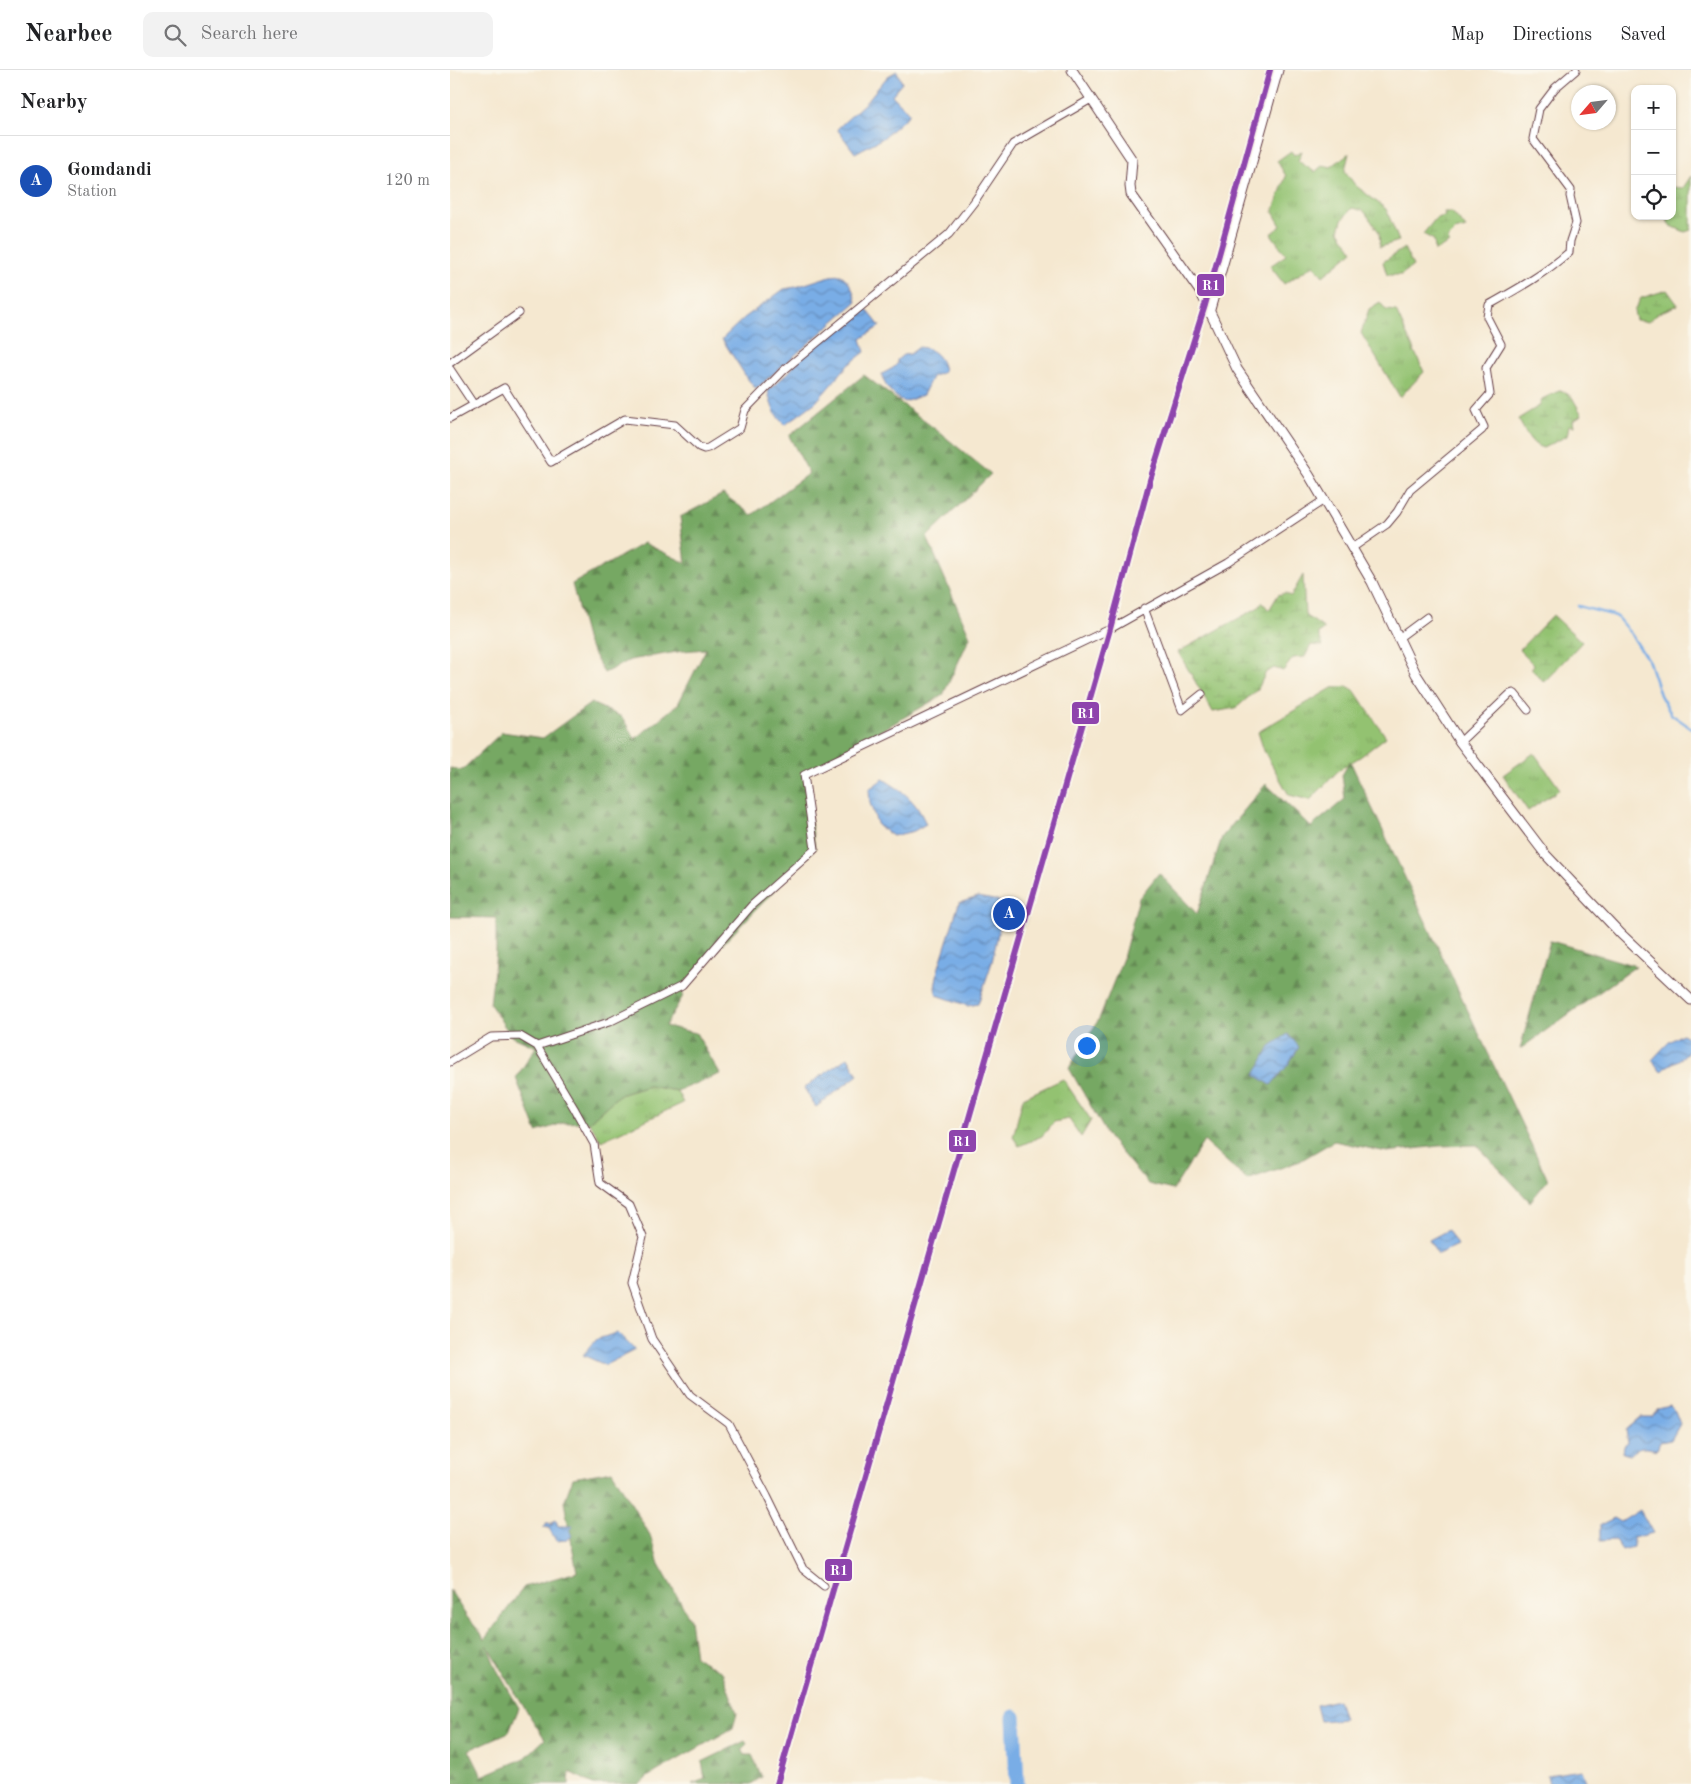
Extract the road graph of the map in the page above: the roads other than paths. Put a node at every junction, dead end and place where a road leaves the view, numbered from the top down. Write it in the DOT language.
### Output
graph roads {
  1 [pos="1072,70"];
  2 [pos="1278,70"];
  3 [pos="1576,70"];
  4 [pos="1091,99"];
  5 [pos="519,313"];
  6 [pos="1209,313"];
  7 [pos="450,363"];
  8 [pos="450,369"];
  9 [pos="474,405"];
  10 [pos="450,418"];
  11 [pos="1324,500"];
  12 [pos="1352,548"];
  13 [pos="1144,608"];
  14 [pos="1427,617"];
  15 [pos="1400,637"];
  16 [pos="1202,694"];
  17 [pos="1528,710"];
  18 [pos="1460,742"];
  19 [pos="1691,1000"];
  20 [pos="536,1046"];
  21 [pos="450,1062"];
  22 [pos="824,1586"];
  1 -- 4 [label="main road"];
  2 -- 6 [label="main road"];
  3 -- 12 [label="street"];
  4 -- 6 [label="main road"];
  4 -- 9 [label="street"];
  5 -- 7 [label="street"];
  6 -- 11 [label="main road"];
  8 -- 9 [label="street"];
  9 -- 10 [label="street"];
  11 -- 12 [label="main road"];
  11 -- 13 [label="street"];
  12 -- 15 [label="main road"];
  13 -- 16 [label="street"];
  13 -- 20 [label="street"];
  14 -- 15 [label="street"];
  15 -- 18 [label="main road"];
  17 -- 18 [label="street"];
  18 -- 19 [label="main road"];
  20 -- 21 [label="street"];
  20 -- 22 [label="street"];
}
